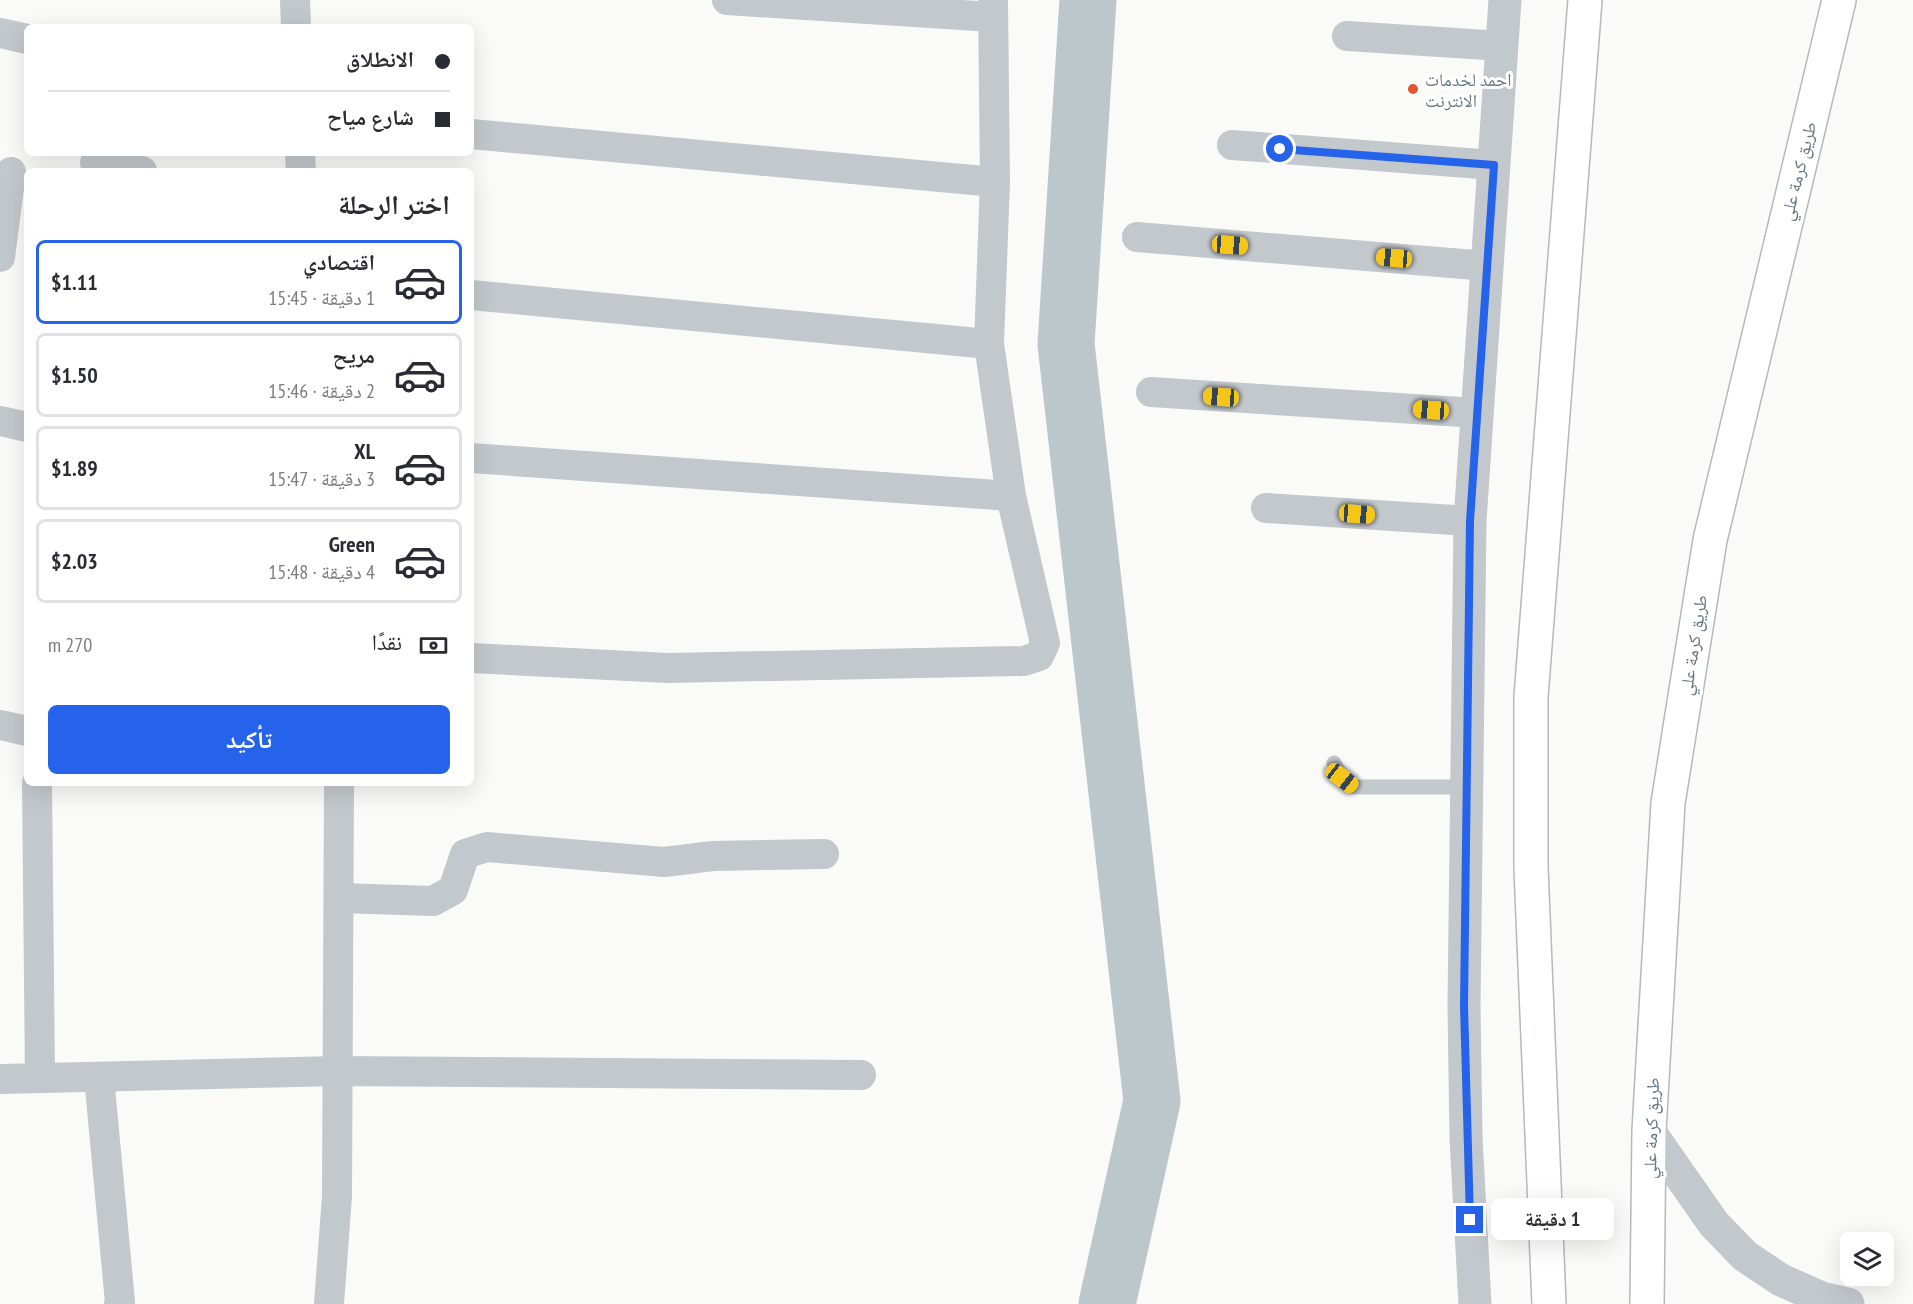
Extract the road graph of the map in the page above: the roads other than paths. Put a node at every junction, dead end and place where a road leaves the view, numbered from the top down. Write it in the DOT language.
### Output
graph roads {
  1 [pos="296,0"];
  2 [pos="727,0"];
  3 [pos="1505,0"];
  4 [pos="1585,0"];
  5 [pos="1839,0"];
  6 [pos="992,9"];
  7 [pos="296,24"];
  8 [pos="0,33"];
  9 [pos="1347,36"];
  10 [pos="24,38"];
  11 [pos="1502,46"];
  12 [pos="474,134"];
  13 [pos="1232,145"];
  14 [pos="95,163"];
  15 [pos="1494,165"];
  16 [pos="124,168"];
  17 [pos="11,172"];
  18 [pos="995,182"];
  19 [pos="1137,237"];
  20 [pos="0,257"];
  21 [pos="1487,266"];
  22 [pos="474,296"];
  23 [pos="989,344"];
  24 [pos="1151,393"];
  25 [pos="1478,413"];
  26 [pos="0,421"];
  27 [pos="24,426"];
  28 [pos="474,458"];
  29 [pos="1011,496"];
  30 [pos="1266,508"];
  31 [pos="1470,521"];
  32 [pos="474,658"];
  33 [pos="0,725"];
  34 [pos="24,730"];
  35 [pos="1334,763"];
  36 [pos="37,786"];
  37 [pos="339,786"];
  38 [pos="1467,787"];
  39 [pos="824,854"];
  40 [pos="339,898"];
  41 [pos="337,1071"];
  42 [pos="861,1075"];
  43 [pos="99,1077"];
  44 [pos="40,1078"];
  45 [pos="0,1079"];
  46 [pos="1649,1131"];
  47 [pos="119,1304"];
  48 [pos="329,1304"];
  49 [pos="1474,1304"];
  50 [pos="1549,1304"];
  51 [pos="1647,1304"];
  52 [pos="1848,1304"];
  1 -- 7 [label="street"];
  2 -- 6 [label="street"];
  3 -- 11 [label="street"];
  4 -- 50 [label="highway"];
  5 -- 46 [label="highway, طريق كرمة علي"];
  6 -- 18 [label="street"];
  8 -- 10 [label="street"];
  9 -- 11 [label="street"];
  11 -- 15 [label="street"];
  12 -- 18 [label="street"];
  13 -- 15 [label="street"];
  14 -- 16 [label="street"];
  15 -- 21 [label="street"];
  17 -- 20 [label="street"];
  18 -- 23 [label="street"];
  19 -- 21 [label="street"];
  21 -- 25 [label="street"];
  22 -- 23 [label="street"];
  23 -- 29 [label="street"];
  24 -- 25 [label="street"];
  25 -- 31 [label="street"];
  26 -- 27 [label="street"];
  28 -- 29 [label="street"];
  29 -- 32 [label="street"];
  30 -- 31 [label="street"];
  31 -- 38 [label="street"];
  33 -- 34 [label="street"];
  35 -- 38 [label="lane"];
  36 -- 44 [label="street"];
  37 -- 40 [label="street"];
  38 -- 49 [label="street"];
  39 -- 40 [label="street"];
  40 -- 41 [label="street"];
  41 -- 42 [label="street"];
  41 -- 43 [label="street"];
  41 -- 48 [label="street"];
  43 -- 44 [label="street"];
  43 -- 47 [label="street"];
  44 -- 45 [label="street"];
  46 -- 51 [label="highway, طريق كرمة علي"];
  46 -- 52 [label="street"];
}
